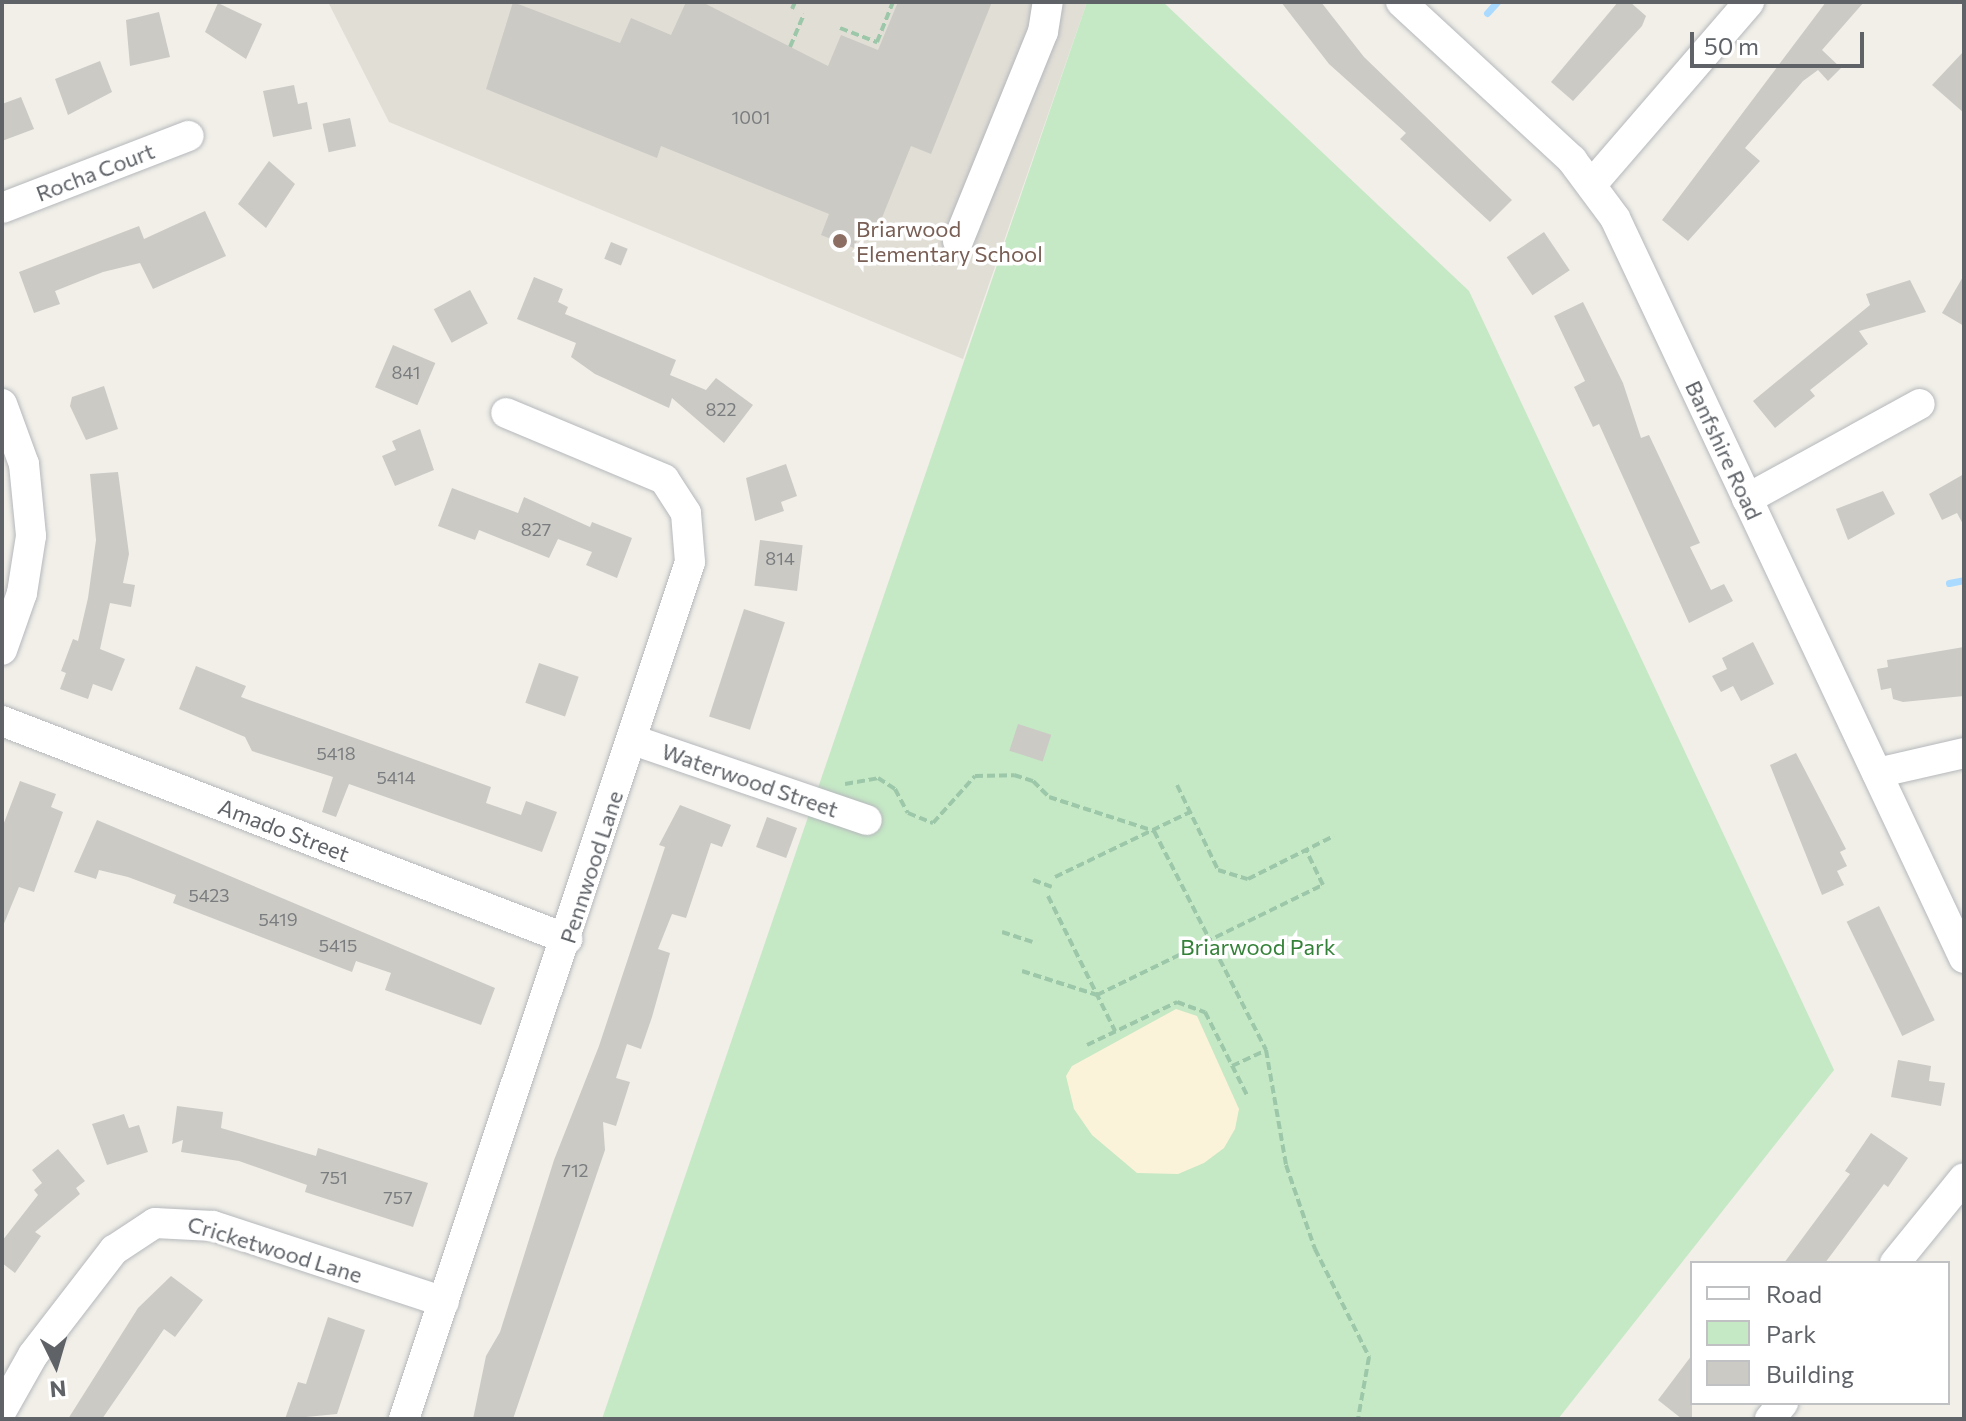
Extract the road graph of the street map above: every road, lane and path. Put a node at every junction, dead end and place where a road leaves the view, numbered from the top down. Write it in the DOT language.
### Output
graph roads {
  1 [pos="795,2"];
  2 [pos="893,2"];
  3 [pos="1048,2"];
  4 [pos="1401,2"];
  5 [pos="1749,2"];
  6 [pos="792,9"];
  7 [pos="804,14"];
  8 [pos="840,28"];
  9 [pos="790,47"];
  10 [pos="189,136"];
  11 [pos="1593,183"];
  12 [pos="2,208"];
  13 [pos="958,241"];
  14 [pos="2,404"];
  15 [pos="1920,404"];
  16 [pos="506,413"];
  17 [pos="1747,499"];
  18 [pos="2,650"];
  19 [pos="2,721"];
  20 [pos="633,740"];
  21 [pos="1964,753"];
  22 [pos="1877,773"];
  23 [pos="1177,785"];
  24 [pos="837,787"];
  25 [pos="1190,812"];
  26 [pos="867,820"];
  27 [pos="1154,831"];
  28 [pos="1334,836"];
  29 [pos="1306,850"];
  30 [pos="1055,877"];
  31 [pos="1033,880"];
  32 [pos="1052,887"];
  33 [pos="1048,896"];
  34 [pos="1002,932"];
  35 [pos="567,939"];
  36 [pos="1212,941"];
  37 [pos="1032,942"];
  38 [pos="1964,958"];
  39 [pos="1022,971"];
  40 [pos="1097,995"];
  41 [pos="1115,1031"];
  42 [pos="1087,1045"];
  43 [pos="1266,1050"];
  44 [pos="1232,1066"];
  45 [pos="1247,1095"];
  46 [pos="1964,1178"];
  47 [pos="1897,1261"];
  48 [pos="444,1302"];
  49 [pos="2,1410"];
  50 [pos="404,1419"];
  51 [pos="1358,1419"];
  1 -- 6 [label="path"];
  2 -- 8 [label="path"];
  3 -- 13 [label="street"];
  4 -- 11 [label="street, Banfshire Road"];
  5 -- 11 [label="street"];
  7 -- 9 [label="path"];
  10 -- 12 [label="street, Rocha Court"];
  11 -- 17 [label="street, Banfshire Road"];
  14 -- 18 [label="street"];
  15 -- 17 [label="street"];
  16 -- 20 [label="street, Pennwood Lane"];
  17 -- 22 [label="street, Banfshire Road"];
  19 -- 35 [label="street, Amado Street"];
  20 -- 26 [label="street, Waterwood Street"];
  20 -- 35 [label="street, Pennwood Lane"];
  21 -- 22 [label="street"];
  22 -- 38 [label="street, Banfshire Road"];
  23 -- 25 [label="path"];
  24 -- 27 [label="path"];
  25 -- 27 [label="path"];
  25 -- 29 [label="path"];
  27 -- 30 [label="path"];
  27 -- 36 [label="path"];
  28 -- 29 [label="path"];
  29 -- 36 [label="path"];
  31 -- 32 [label="path"];
  33 -- 40 [label="path"];
  34 -- 37 [label="path"];
  35 -- 48 [label="street, Pennwood Lane"];
  36 -- 40 [label="path"];
  36 -- 43 [label="path"];
  39 -- 40 [label="path"];
  40 -- 41 [label="path"];
  41 -- 42 [label="path"];
  41 -- 44 [label="path"];
  43 -- 44 [label="path"];
  43 -- 51 [label="path"];
  44 -- 45 [label="path"];
  46 -- 47 [label="street"];
  48 -- 49 [label="street, Cricketwood Lane"];
  48 -- 50 [label="street, Pennwood Lane"];
}
